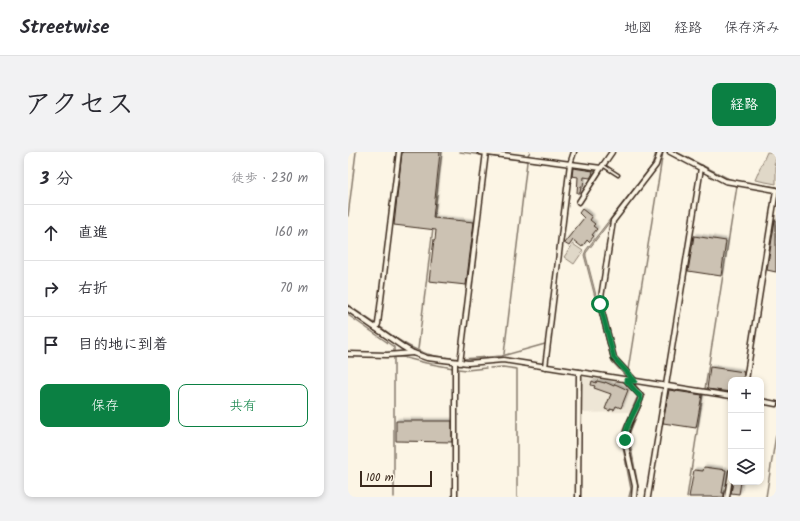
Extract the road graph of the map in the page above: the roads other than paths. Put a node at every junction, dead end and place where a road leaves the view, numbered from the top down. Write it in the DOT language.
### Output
graph roads {
  1 [pos="399,152"];
  2 [pos="480,152"];
  3 [pos="486,152"];
  4 [pos="574,152"];
  5 [pos="612,152"];
  6 [pos="660,152"];
  7 [pos="670,152"];
  8 [pos="570,164"];
  9 [pos="602,167"];
  10 [pos="701,168"];
  11 [pos="618,175"];
  12 [pos="776,190"];
  13 [pos="579,202"];
  14 [pos="348,309"];
  15 [pos="376,328"];
  16 [pos="413,353"];
  17 [pos="348,354"];
  18 [pos="457,362"];
  19 [pos="545,367"];
  20 [pos="579,372"];
  21 [pos="746,377"];
  22 [pos="631,381"];
  23 [pos="666,386"];
  24 [pos="728,396"];
  25 [pos="764,402"];
  26 [pos="776,404"];
  27 [pos="729,485"];
  28 [pos="455,497"];
  29 [pos="578,497"];
  30 [pos="634,497"];
  31 [pos="648,497"];
  32 [pos="727,497"];
  1 -- 15 [label="street"];
  2 -- 3 [label="street"];
  3 -- 8 [label="street"];
  3 -- 18 [label="street"];
  4 -- 8 [label="street"];
  5 -- 9 [label="street"];
  6 -- 22 [label="street"];
  7 -- 10 [label="street"];
  8 -- 9 [label="street"];
  8 -- 19 [label="street"];
  9 -- 11 [label="lane"];
  9 -- 13 [label="street"];
  10 -- 12 [label="street"];
  10 -- 23 [label="street"];
  12 -- 21 [label="street"];
  14 -- 15 [label="street"];
  15 -- 16 [label="street"];
  16 -- 17 [label="street"];
  16 -- 18 [label="street"];
  18 -- 19 [label="street"];
  18 -- 28 [label="street"];
  19 -- 20 [label="street"];
  20 -- 22 [label="street"];
  20 -- 29 [label="street"];
  22 -- 23 [label="street"];
  22 -- 30 [label="street"];
  23 -- 24 [label="street"];
  23 -- 31 [label="street"];
  25 -- 26 [label="street"];
  27 -- 32 [label="street"];
}
